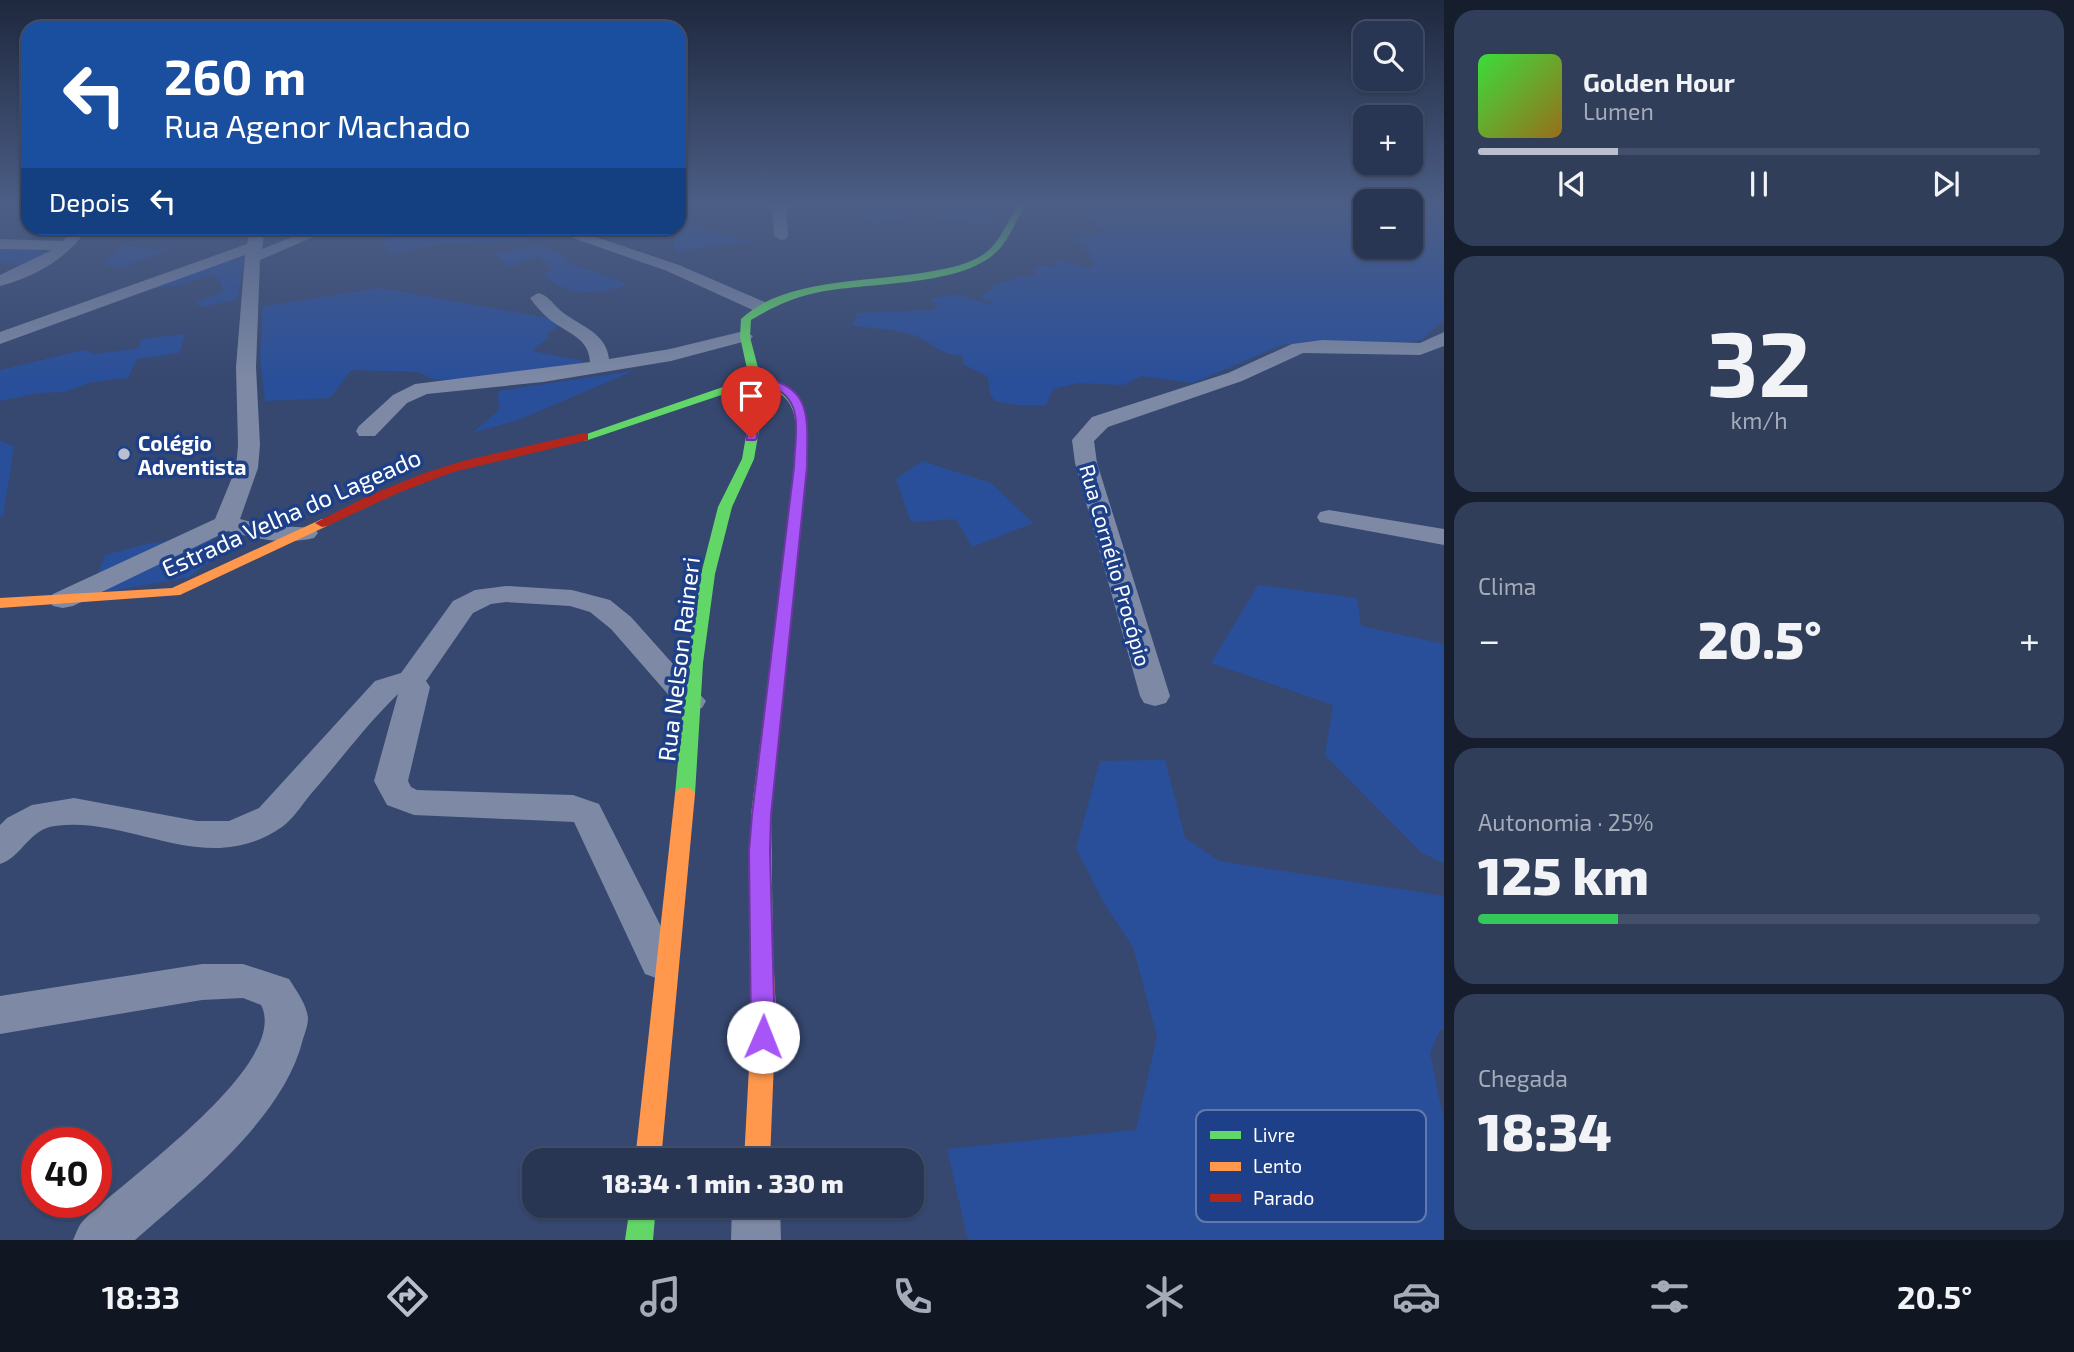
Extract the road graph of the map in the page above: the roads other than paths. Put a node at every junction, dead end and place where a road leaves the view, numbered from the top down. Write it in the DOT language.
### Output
graph roads {
  1 [pos="41,264"];
  2 [pos="201,264"];
  3 [pos="254,264"];
  4 [pos="661,264"];
  5 [pos="971,264"];
  6 [pos="0,281"];
  7 [pos="538,298"];
  8 [pos="761,307"];
  9 [pos="744,336"];
  10 [pos="0,338"];
  11 [pos="1444,338"];
  12 [pos="600,365"];
  13 [pos="755,380"];
  14 [pos="366,430"];
  15 [pos="1329,517"];
  16 [pos="226,523"];
  17 [pos="305,533"];
  18 [pos="1444,537"];
  19 [pos="252,557"];
  20 [pos="71,596"];
  21 [pos="0,603"];
  22 [pos="409,682"];
  23 [pos="1155,696"];
  24 [pos="691,701"];
  25 [pos="0,850"];
  26 [pos="667,981"];
  27 [pos="0,1015"];
  28 [pos="649,1148"];
  29 [pos="758,1148"];
  30 [pos="642,1218"];
  31 [pos="756,1218"];
  32 [pos="98,1240"];
  33 [pos="639,1240"];
  34 [pos="756,1240"];
  1 -- 6 [label="street"];
  2 -- 10 [label="street"];
  3 -- 16 [label="street"];
  4 -- 8 [label="street"];
  5 -- 8 [label="main road"];
  7 -- 12 [label="street"];
  8 -- 9 [label="main road"];
  9 -- 12 [label="street"];
  9 -- 13 [label="main road, Rua Nelson Raineri"];
  11 -- 23 [label="street, Rua Cornélio Procópio"];
  12 -- 14 [label="street"];
  13 -- 17 [label="main road, Estrada Velha do Lageado"];
  13 -- 24 [label="main road, Rua Nelson Raineri"];
  13 -- 29 [label="main road"];
  15 -- 18 [label="street"];
  16 -- 17 [label="street"];
  16 -- 19 [label="street"];
  16 -- 20 [label="street"];
  17 -- 19 [label="main road, Estrada Velha do Lageado"];
  19 -- 20 [label="main road, Estrada Velha do Lageado"];
  20 -- 21 [label="main road, Estrada Velha do Lageado"];
  22 -- 24 [label="street"];
  22 -- 25 [label="street"];
  22 -- 26 [label="street"];
  24 -- 26 [label="main road, Rua Nelson Raineri"];
  26 -- 28 [label="main road, Rua Nelson Raineri"];
  27 -- 32 [label="street"];
  30 -- 33 [label="main road"];
  31 -- 34 [label="street"];
}
